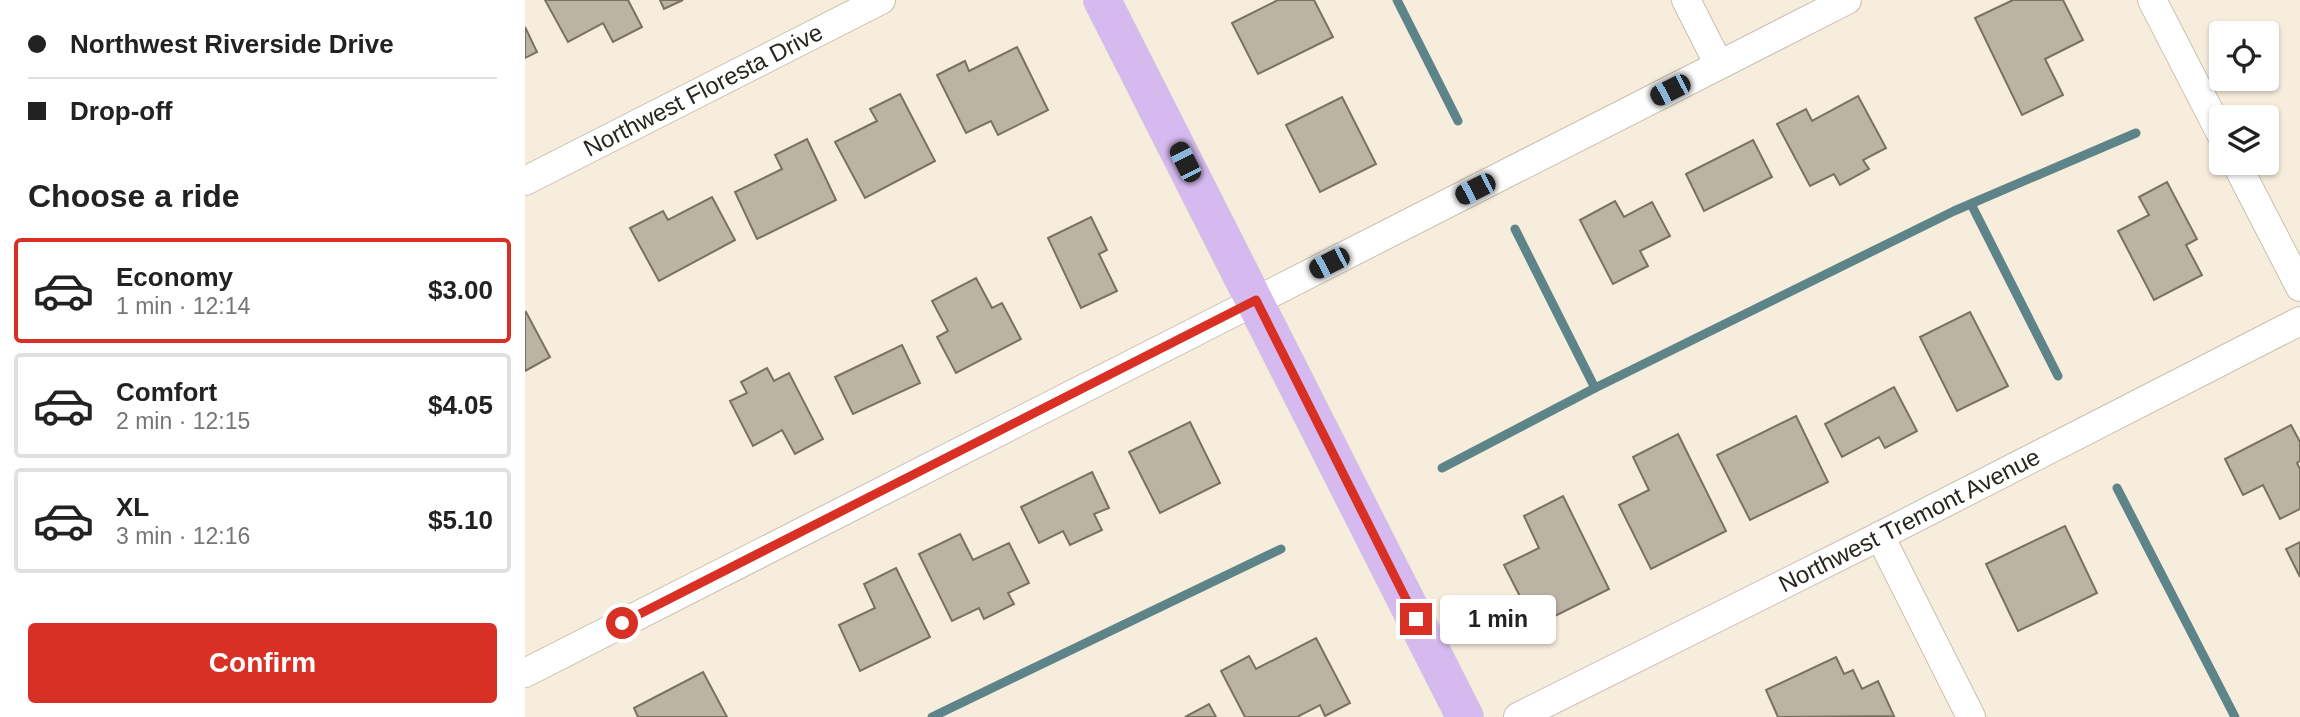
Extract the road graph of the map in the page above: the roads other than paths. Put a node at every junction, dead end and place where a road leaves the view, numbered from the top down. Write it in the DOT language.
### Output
graph roads {
  1 [pos="881,0"];
  2 [pos="1102,0"];
  3 [pos="1686,0"];
  4 [pos="1847,0"];
  5 [pos="2152,0"];
  6 [pos="1719,65"];
  7 [pos="2209,111"];
  8 [pos="2242,175"];
  9 [pos="525,181"];
  10 [pos="2300,287"];
  11 [pos="1256,300"];
  12 [pos="2300,321"];
  13 [pos="1880,536"];
  14 [pos="525,673"];
  15 [pos="1465,717"];
  16 [pos="1518,717"];
  17 [pos="1971,717"];
  1 -- 9 [label="street, Northwest Floresta Drive"];
  2 -- 11 [label="main road"];
  3 -- 6 [label="street"];
  4 -- 6 [label="street"];
  5 -- 7 [label="street"];
  6 -- 11 [label="street"];
  8 -- 10 [label="street"];
  11 -- 14 [label="street"];
  11 -- 15 [label="main road"];
  12 -- 13 [label="street, Northwest Tremont Avenue"];
  13 -- 16 [label="street, Northwest Tremont Avenue"];
  13 -- 17 [label="street"];
}
